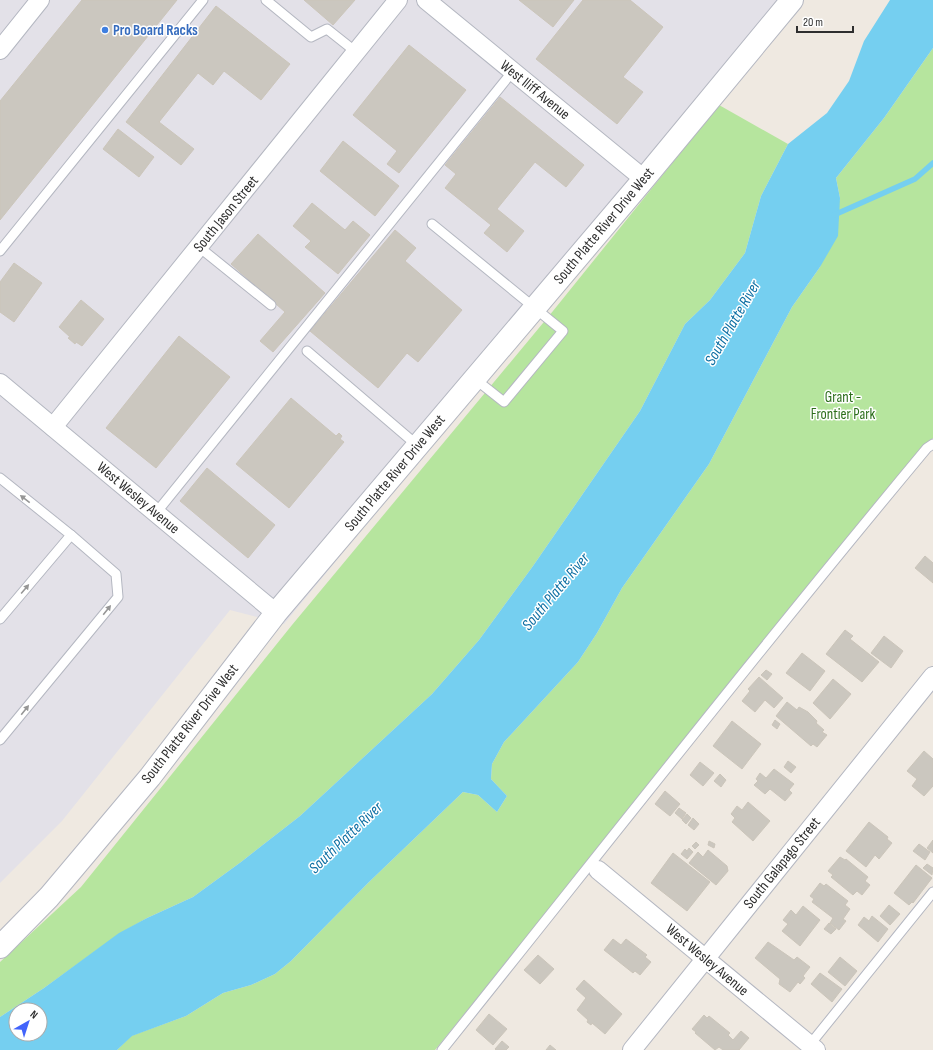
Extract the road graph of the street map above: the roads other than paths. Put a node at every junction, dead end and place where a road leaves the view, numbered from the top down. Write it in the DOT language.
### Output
graph roads {
  1 [pos="40,0"];
  2 [pos="203,0"];
  3 [pos="266,0"];
  4 [pos="398,0"];
  5 [pos="426,0"];
  6 [pos="792,0"];
  7 [pos="0,50"];
  8 [pos="356,52"];
  9 [pos="513,71"];
  10 [pos="644,179"];
  11 [pos="432,224"];
  12 [pos="199,247"];
  13 [pos="0,251"];
  14 [pos="271,305"];
  15 [pos="535,307"];
  16 [pos="306,351"];
  17 [pos="475,379"];
  18 [pos="0,383"];
  19 [pos="54,427"];
  20 [pos="933,444"];
  21 [pos="418,446"];
  22 [pos="0,478"];
  23 [pos="156,513"];
  24 [pos="72,535"];
  25 [pos="276,613"];
  26 [pos="0,619"];
  27 [pos="933,676"];
  28 [pos="0,740"];
  29 [pos="598,870"];
  30 [pos="933,892"];
  31 [pos="0,947"];
  32 [pos="704,959"];
  33 [pos="811,1048"];
  34 [pos="442,1050"];
  35 [pos="632,1050"];
  1 -- 7 [label="street"];
  2 -- 13 [label="lane"];
  3 -- 8 [label="lane"];
  4 -- 8 [label="street, South Jason Street"];
  5 -- 9 [label="street, West Iliff Avenue"];
  6 -- 10 [label="street, South Platte River Drive West"];
  8 -- 12 [label="street, South Jason Street"];
  9 -- 10 [label="street, West Iliff Avenue"];
  9 -- 23 [label="lane"];
  10 -- 15 [label="street, South Platte River Drive West"];
  11 -- 15 [label="lane"];
  12 -- 14 [label="lane"];
  12 -- 19 [label="street, South Jason Street"];
  15 -- 17 [label="street, South Platte River Drive West"];
  15 -- 17 [label="lane"];
  16 -- 21 [label="lane"];
  17 -- 21 [label="street, South Platte River Drive West"];
  18 -- 19 [label="street, West Wesley Avenue"];
  19 -- 23 [label="street, West Wesley Avenue"];
  20 -- 34 [label="lane"];
  21 -- 25 [label="street, South Platte River Drive West"];
  24 -- 22 [label="lane, one-way"];
  23 -- 25 [label="street, West Wesley Avenue"];
  26 -- 24 [label="lane, one-way"];
  28 -- 24 [label="lane, one-way"];
  25 -- 31 [label="street, South Platte River Drive West"];
  27 -- 32 [label="street, South Galapago Street"];
  29 -- 32 [label="street, West Wesley Avenue"];
  30 -- 33 [label="lane"];
  32 -- 33 [label="street, West Wesley Avenue"];
  32 -- 35 [label="street, South Galapago Street"];
}
